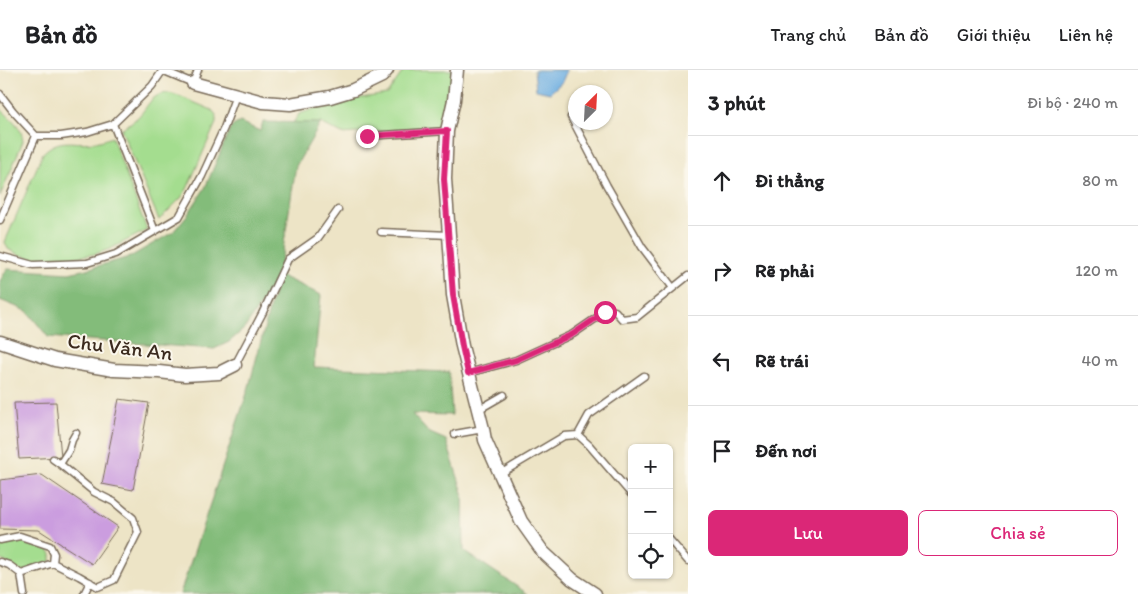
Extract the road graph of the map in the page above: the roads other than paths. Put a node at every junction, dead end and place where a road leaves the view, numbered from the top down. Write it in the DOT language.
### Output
graph roads {
  1 [pos="162,70"];
  2 [pos="198,70"];
  3 [pos="387,70"];
  4 [pos="457,70"];
  5 [pos="192,83"];
  6 [pos="0,94"];
  7 [pos="236,95"];
  8 [pos="113,124"];
  9 [pos="577,130"];
  10 [pos="447,131"];
  11 [pos="36,136"];
  12 [pos="367,136"];
  13 [pos="338,210"];
  14 [pos="0,220"];
  15 [pos="156,231"];
  16 [pos="381,232"];
  17 [pos="449,235"];
  18 [pos="0,256"];
  19 [pos="688,276"];
  20 [pos="673,288"];
  21 [pos="0,342"];
  22 [pos="235,365"];
  23 [pos="468,373"];
  24 [pos="644,376"];
  25 [pos="504,395"];
  26 [pos="478,410"];
  27 [pos="483,429"];
  28 [pos="76,433"];
  29 [pos="455,434"];
  30 [pos="578,435"];
  31 [pos="53,459"];
  32 [pos="60,464"];
  33 [pos="500,474"];
  34 [pos="628,490"];
  35 [pos="0,540"];
  36 [pos="673,544"];
  37 [pos="688,561"];
  38 [pos="0,562"];
  39 [pos="54,563"];
  40 [pos="21,574"];
  41 [pos="90,582"];
  42 [pos="24,594"];
  43 [pos="84,594"];
  44 [pos="595,594"];
  1 -- 5 [label="lane"];
  1 -- 8 [label="lane"];
  2 -- 5 [label="lane"];
  3 -- 7 [label="street"];
  4 -- 10 [label="street"];
  5 -- 7 [label="street"];
  6 -- 11 [label="lane"];
  7 -- 15 [label="lane"];
  8 -- 11 [label="lane"];
  8 -- 15 [label="lane"];
  9 -- 20 [label="lane"];
  10 -- 12 [label="lane"];
  10 -- 17 [label="street"];
  11 -- 14 [label="lane"];
  13 -- 22 [label="lane"];
  15 -- 18 [label="lane"];
  16 -- 17 [label="lane"];
  17 -- 23 [label="street"];
  19 -- 20 [label="lane"];
  20 -- 23 [label="lane"];
  21 -- 22 [label="street, Chu Văn An"];
  23 -- 26 [label="street"];
  24 -- 30 [label="lane"];
  25 -- 26 [label="lane"];
  26 -- 27 [label="street"];
  27 -- 29 [label="lane"];
  27 -- 33 [label="street"];
  28 -- 32 [label="lane"];
  30 -- 33 [label="lane"];
  30 -- 34 [label="lane"];
  31 -- 32 [label="lane"];
  32 -- 41 [label="lane"];
  33 -- 44 [label="street"];
  35 -- 39 [label="lane"];
  36 -- 37 [label="lane"];
  38 -- 40 [label="lane"];
  39 -- 40 [label="lane"];
  39 -- 41 [label="lane"];
  40 -- 42 [label="lane"];
  41 -- 43 [label="lane"];
}
